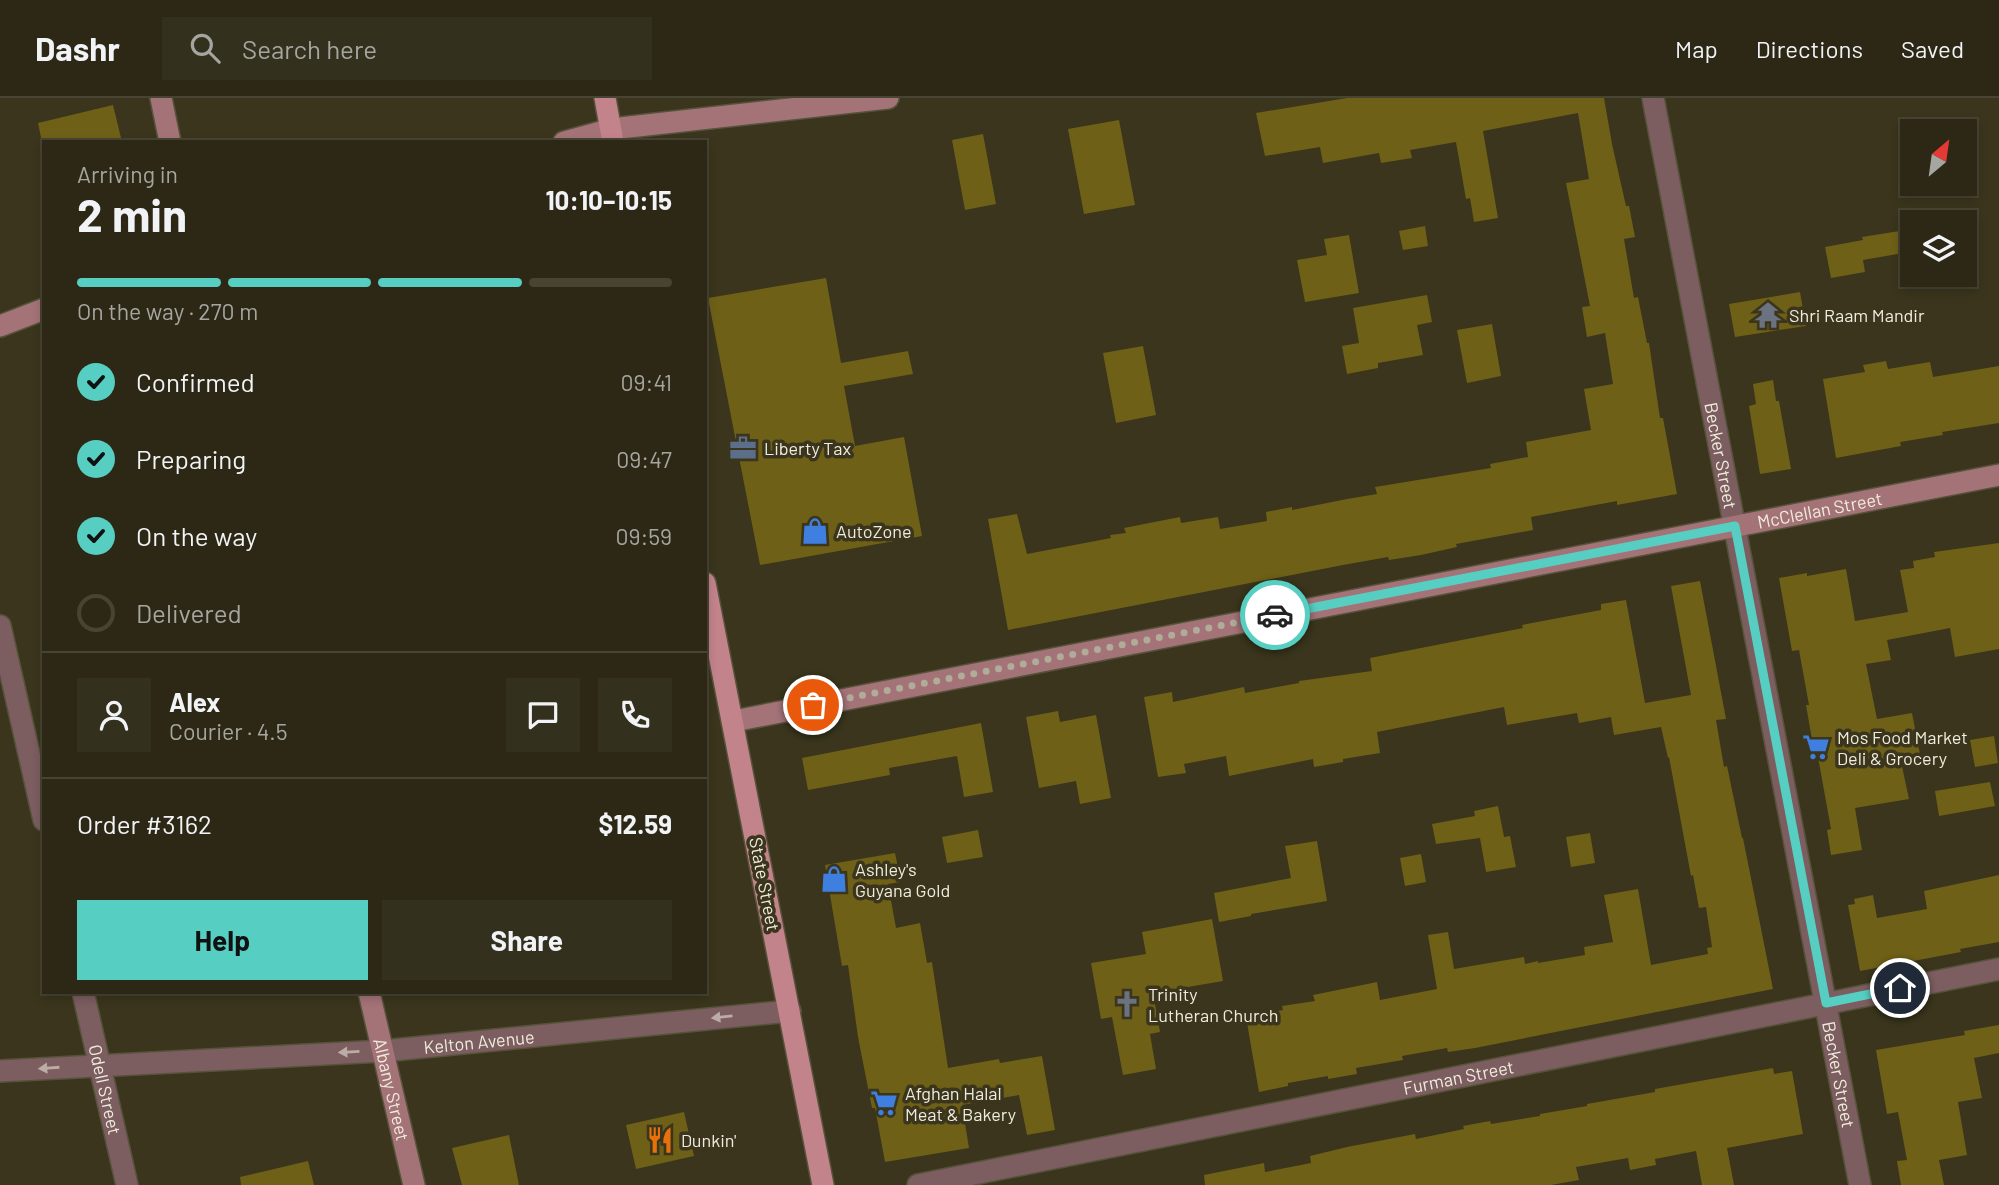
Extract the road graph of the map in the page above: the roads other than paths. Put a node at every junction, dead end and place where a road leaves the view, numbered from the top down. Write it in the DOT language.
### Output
graph roads {
  1 [pos="161,98"];
  2 [pos="605,98"];
  3 [pos="888,98"];
  4 [pos="1653,98"];
  5 [pos="612,135"];
  6 [pos="170,140"];
  7 [pos="578,140"];
  8 [pos="42,310"];
  9 [pos="0,326"];
  10 [pos="1999,475"];
  11 [pos="1735,526"];
  12 [pos="707,593"];
  13 [pos="0,626"];
  14 [pos="734,721"];
  15 [pos="42,811"];
  16 [pos="1999,968"];
  17 [pos="83,994"];
  18 [pos="369,994"];
  19 [pos="1826,1003"];
  20 [pos="790,1012"];
  21 [pos="383,1051"];
  22 [pos="99,1064"];
  23 [pos="0,1071"];
  24 [pos="127,1185"];
  25 [pos="415,1185"];
  26 [pos="823,1185"];
  27 [pos="918,1185"];
  28 [pos="1860,1185"];
  1 -- 6 [label="street"];
  2 -- 5 [label="main road"];
  3 -- 5 [label="street"];
  4 -- 11 [label="street, Becker Street"];
  5 -- 7 [label="street"];
  8 -- 9 [label="street"];
  10 -- 11 [label="street, McClellan Street"];
  11 -- 14 [label="street, McClellan Street"];
  11 -- 19 [label="street, Becker Street"];
  12 -- 14 [label="main road, State Street"];
  13 -- 15 [label="street"];
  14 -- 20 [label="main road, State Street"];
  16 -- 19 [label="street, Furman Street"];
  17 -- 22 [label="street, Odell Street"];
  18 -- 21 [label="street, Albany Street"];
  19 -- 27 [label="street, Furman Street"];
  19 -- 28 [label="street, Becker Street"];
  20 -- 21 [label="street, Kelton Avenue, one-way"];
  20 -- 26 [label="main road, State Street"];
  21 -- 22 [label="street, Kelton Avenue, one-way"];
  21 -- 25 [label="street, Albany Street"];
  22 -- 23 [label="street, Kelton Avenue, one-way"];
  22 -- 24 [label="street, Odell Street"];
}
